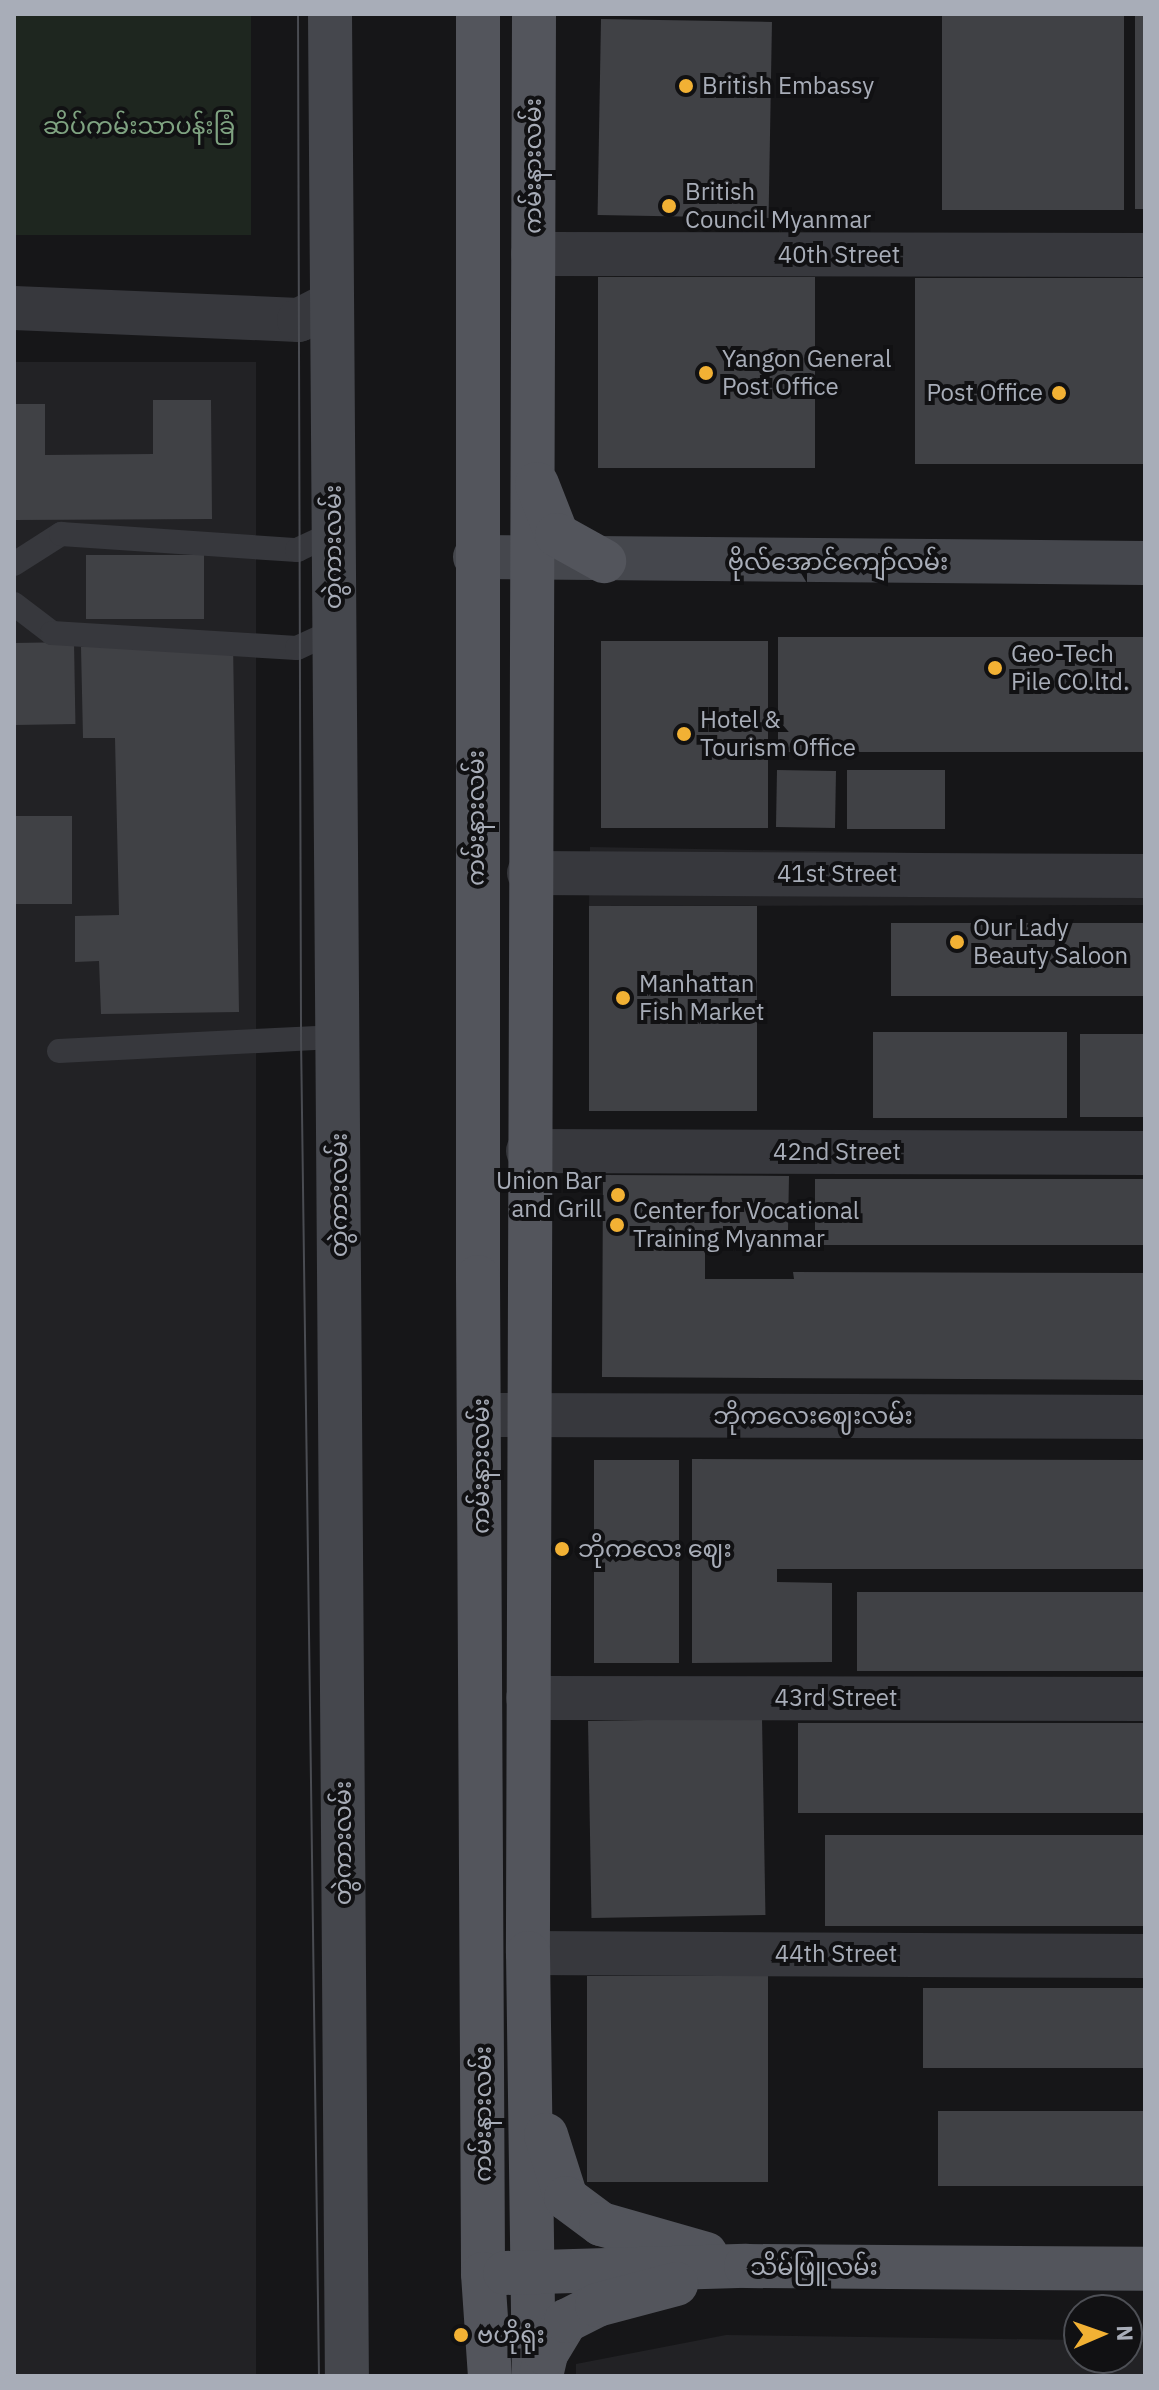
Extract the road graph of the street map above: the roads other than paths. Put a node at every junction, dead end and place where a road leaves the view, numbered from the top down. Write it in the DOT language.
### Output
graph roads {
  1 [pos="330,14"];
  2 [pos="478,14"];
  3 [pos="534,14"];
  4 [pos="533,254"];
  5 [pos="1145,255"];
  6 [pos="332,303"];
  7 [pos="14,308"];
  8 [pos="532,469"];
  9 [pos="332,534"];
  10 [pos="475,557"];
  11 [pos="531,557"];
  12 [pos="604,561"];
  13 [pos="1145,563"];
  14 [pos="14,564"];
  15 [pos="14,604"];
  16 [pos="333,631"];
  17 [pos="531,643"];
  18 [pos="529,873"];
  19 [pos="1145,876"];
  20 [pos="338,1037"];
  21 [pos="59,1051"];
  22 [pos="528,1151"];
  23 [pos="1145,1153"];
  24 [pos="481,1415"];
  25 [pos="528,1415"];
  26 [pos="1145,1417"];
  27 [pos="528,1698"];
  28 [pos="1145,1699"];
  29 [pos="528,1953"];
  30 [pos="1145,1956"];
  31 [pos="528,2013"];
  32 [pos="746,2266"];
  33 [pos="1145,2269"];
  34 [pos="534,2272"];
  35 [pos="483,2274"];
  36 [pos="347,2376"];
  37 [pos="490,2376"];
  38 [pos="534,2376"];
  39 [pos="541,2376"];
  1 -- 6 [label="main road, တွဲကားလမ်း"];
  2 -- 10 [label="main road, ကမ်းနားလမ်း"];
  3 -- 4 [label="main road, ကမ်းနားလမ်း"];
  4 -- 5 [label="street, 40th Street"];
  4 -- 8 [label="main road, ကမ်းနားလမ်း"];
  6 -- 7 [label="street"];
  6 -- 9 [label="main road, တွဲကားလမ်း"];
  8 -- 11 [label="main road, ကမ်းနားလမ်း"];
  8 -- 12 [label="main road"];
  9 -- 14 [label="lane"];
  9 -- 16 [label="main road, တွဲကားလမ်း"];
  10 -- 11 [label="main road"];
  10 -- 24 [label="main road, ကမ်းနားလမ်း"];
  11 -- 12 [label="main road, ဗိုလ်အောင်ကျော်လမ်း"];
  11 -- 17 [label="main road, ကမ်းနားလမ်း"];
  12 -- 13 [label="main road, ဗိုလ်အောင်ကျော်လမ်း"];
  12 -- 17 [label="main road"];
  15 -- 16 [label="lane"];
  16 -- 20 [label="main road, တွဲကားလမ်း"];
  17 -- 18 [label="main road, ကမ်းနားလမ်း"];
  18 -- 19 [label="street, 41st Street"];
  18 -- 22 [label="main road, ကမ်းနားလမ်း"];
  20 -- 21 [label="lane"];
  20 -- 36 [label="main road, တွဲကားလမ်း"];
  22 -- 23 [label="street, 42nd Street"];
  22 -- 25 [label="main road, ကမ်းနားလမ်း"];
  24 -- 25 [label="street, ဘိုကလေးဈေးလမ်း"];
  24 -- 35 [label="main road, ကမ်းနားလမ်း"];
  25 -- 26 [label="street, ဘိုကလေးဈေးလမ်း"];
  25 -- 27 [label="main road, ကမ်းနားလမ်း"];
  27 -- 28 [label="street, 43rd Street"];
  27 -- 29 [label="main road, ကမ်းနားလမ်း"];
  29 -- 30 [label="street, 44th Street"];
  29 -- 31 [label="main road, ကမ်းနားလမ်း"];
  31 -- 32 [label="main road"];
  31 -- 34 [label="main road, ကမ်းနားလမ်း"];
  32 -- 33 [label="main road, သိမ်ဖြူလမ်း"];
  32 -- 34 [label="main road, သိမ်ဖြူလမ်း"];
  32 -- 39 [label="main road"];
  34 -- 35 [label="main road, သိမ်ဖြူလမ်း"];
  34 -- 38 [label="main road, ကမ်းနားလမ်း"];
  35 -- 37 [label="main road, ကမ်းနားလမ်း"];
}
